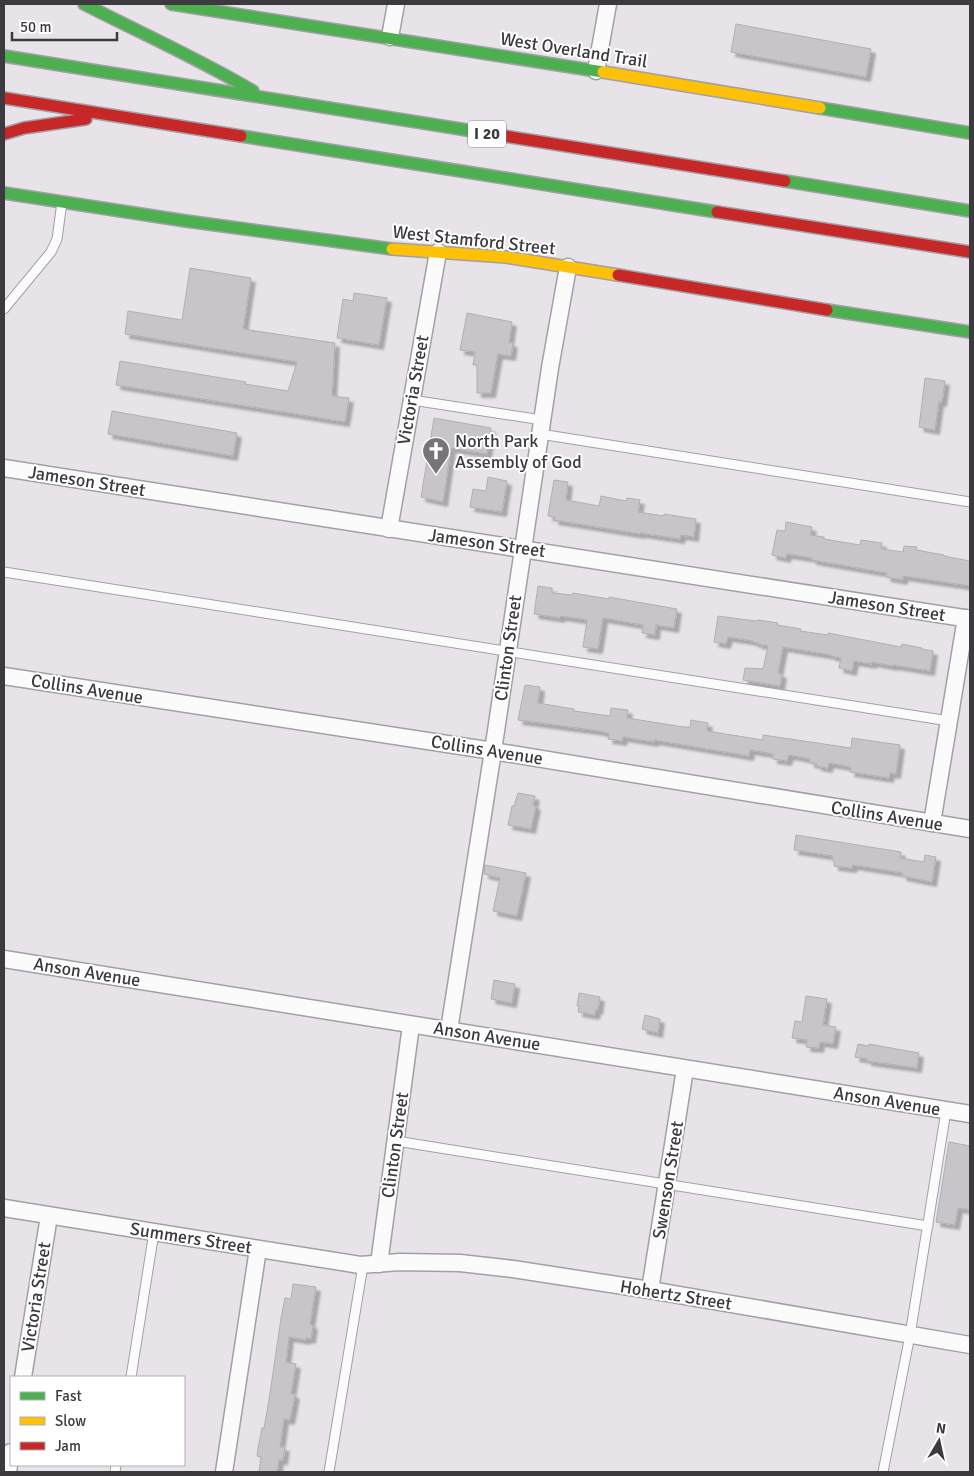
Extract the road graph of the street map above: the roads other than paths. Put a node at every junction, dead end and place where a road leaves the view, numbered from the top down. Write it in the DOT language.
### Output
graph roads {
  1 [pos="84,4"];
  2 [pos="171,4"];
  3 [pos="396,4"];
  4 [pos="608,4"];
  5 [pos="390,38"];
  6 [pos="4,56"];
  7 [pos="596,71"];
  8 [pos="4,98"];
  9 [pos="267,99"];
  10 [pos="109,115"];
  11 [pos="970,133"];
  12 [pos="4,134"];
  13 [pos="4,193"];
  14 [pos="62,202"];
  15 [pos="970,211"];
  16 [pos="438,252"];
  17 [pos="970,252"];
  18 [pos="568,267"];
  19 [pos="4,309"];
  20 [pos="970,332"];
  21 [pos="412,400"];
  22 [pos="541,427"];
  23 [pos="4,468"];
  24 [pos="970,502"];
  25 [pos="389,529"];
  26 [pos="523,548"];
  27 [pos="4,572"];
  28 [pos="968,618"];
  29 [pos="508,652"];
  30 [pos="4,676"];
  31 [pos="949,720"];
  32 [pos="493,751"];
  33 [pos="932,823"];
  34 [pos="970,829"];
  35 [pos="4,959"];
  36 [pos="411,1025"];
  37 [pos="449,1030"];
  38 [pos="686,1069"];
  39 [pos="946,1110"];
  40 [pos="970,1114"];
  41 [pos="396,1140"];
  42 [pos="667,1184"];
  43 [pos="4,1208"];
  44 [pos="50,1216"];
  45 [pos="928,1226"];
  46 [pos="154,1232"];
  47 [pos="258,1249"];
  48 [pos="371,1264"];
  49 [pos="650,1290"];
  50 [pos="910,1334"];
  51 [pos="970,1345"];
  52 [pos="23,1376"];
  53 [pos="130,1376"];
  54 [pos="10,1459"];
  55 [pos="8,1472"];
  56 [pos="224,1472"];
  57 [pos="330,1472"];
  58 [pos="883,1472"];
  1 -- 9 [label="main road"];
  2 -- 5 [label="main road, West Overland Trail"];
  3 -- 5 [label="street"];
  4 -- 7 [label="street"];
  5 -- 7 [label="main road, West Overland Trail"];
  6 -- 9 [label="main road, I 20"];
  7 -- 11 [label="main road, West Overland Trail"];
  8 -- 10 [label="main road, I 20"];
  9 -- 15 [label="main road, I 20"];
  10 -- 12 [label="main road"];
  10 -- 17 [label="main road, I 20"];
  13 -- 14 [label="main road, West Stamford Street"];
  14 -- 16 [label="main road, West Stamford Street"];
  14 -- 19 [label="lane"];
  16 -- 18 [label="main road, West Stamford Street"];
  16 -- 21 [label="street, Victoria Street"];
  18 -- 20 [label="main road, West Stamford Street"];
  18 -- 22 [label="street, Clinton Street"];
  21 -- 22 [label="lane"];
  21 -- 25 [label="street, Victoria Street"];
  22 -- 24 [label="lane"];
  22 -- 26 [label="street, Clinton Street"];
  23 -- 25 [label="street, Jameson Street"];
  25 -- 26 [label="street, Jameson Street"];
  26 -- 28 [label="street, Jameson Street"];
  26 -- 29 [label="street, Clinton Street"];
  27 -- 29 [label="lane"];
  28 -- 31 [label="street"];
  29 -- 31 [label="lane"];
  29 -- 32 [label="street, Clinton Street"];
  30 -- 32 [label="street, Collins Avenue"];
  31 -- 33 [label="street"];
  32 -- 33 [label="street, Collins Avenue"];
  32 -- 37 [label="street, Clinton Street"];
  33 -- 34 [label="street, Collins Avenue"];
  35 -- 36 [label="street, Anson Avenue"];
  36 -- 37 [label="street, Anson Avenue"];
  36 -- 41 [label="street, Clinton Street"];
  37 -- 38 [label="street, Anson Avenue"];
  38 -- 39 [label="street, Anson Avenue"];
  38 -- 42 [label="street, Swenson Street"];
  39 -- 40 [label="street, Anson Avenue"];
  39 -- 45 [label="lane"];
  41 -- 42 [label="lane"];
  41 -- 48 [label="street, Clinton Street"];
  42 -- 45 [label="lane"];
  42 -- 49 [label="street, Swenson Street"];
  43 -- 44 [label="street, Summers Street"];
  44 -- 46 [label="street, Summers Street"];
  44 -- 52 [label="street, Victoria Street"];
  45 -- 50 [label="lane"];
  46 -- 47 [label="street, Summers Street"];
  46 -- 53 [label="lane"];
  47 -- 48 [label="street, Summers Street"];
  47 -- 56 [label="street"];
  48 -- 49 [label="street, Hohertz Street"];
  48 -- 57 [label="lane"];
  49 -- 50 [label="street, Hohertz Street"];
  50 -- 51 [label="street, Hohertz Street"];
  50 -- 58 [label="lane"];
  54 -- 55 [label="street"];
}
